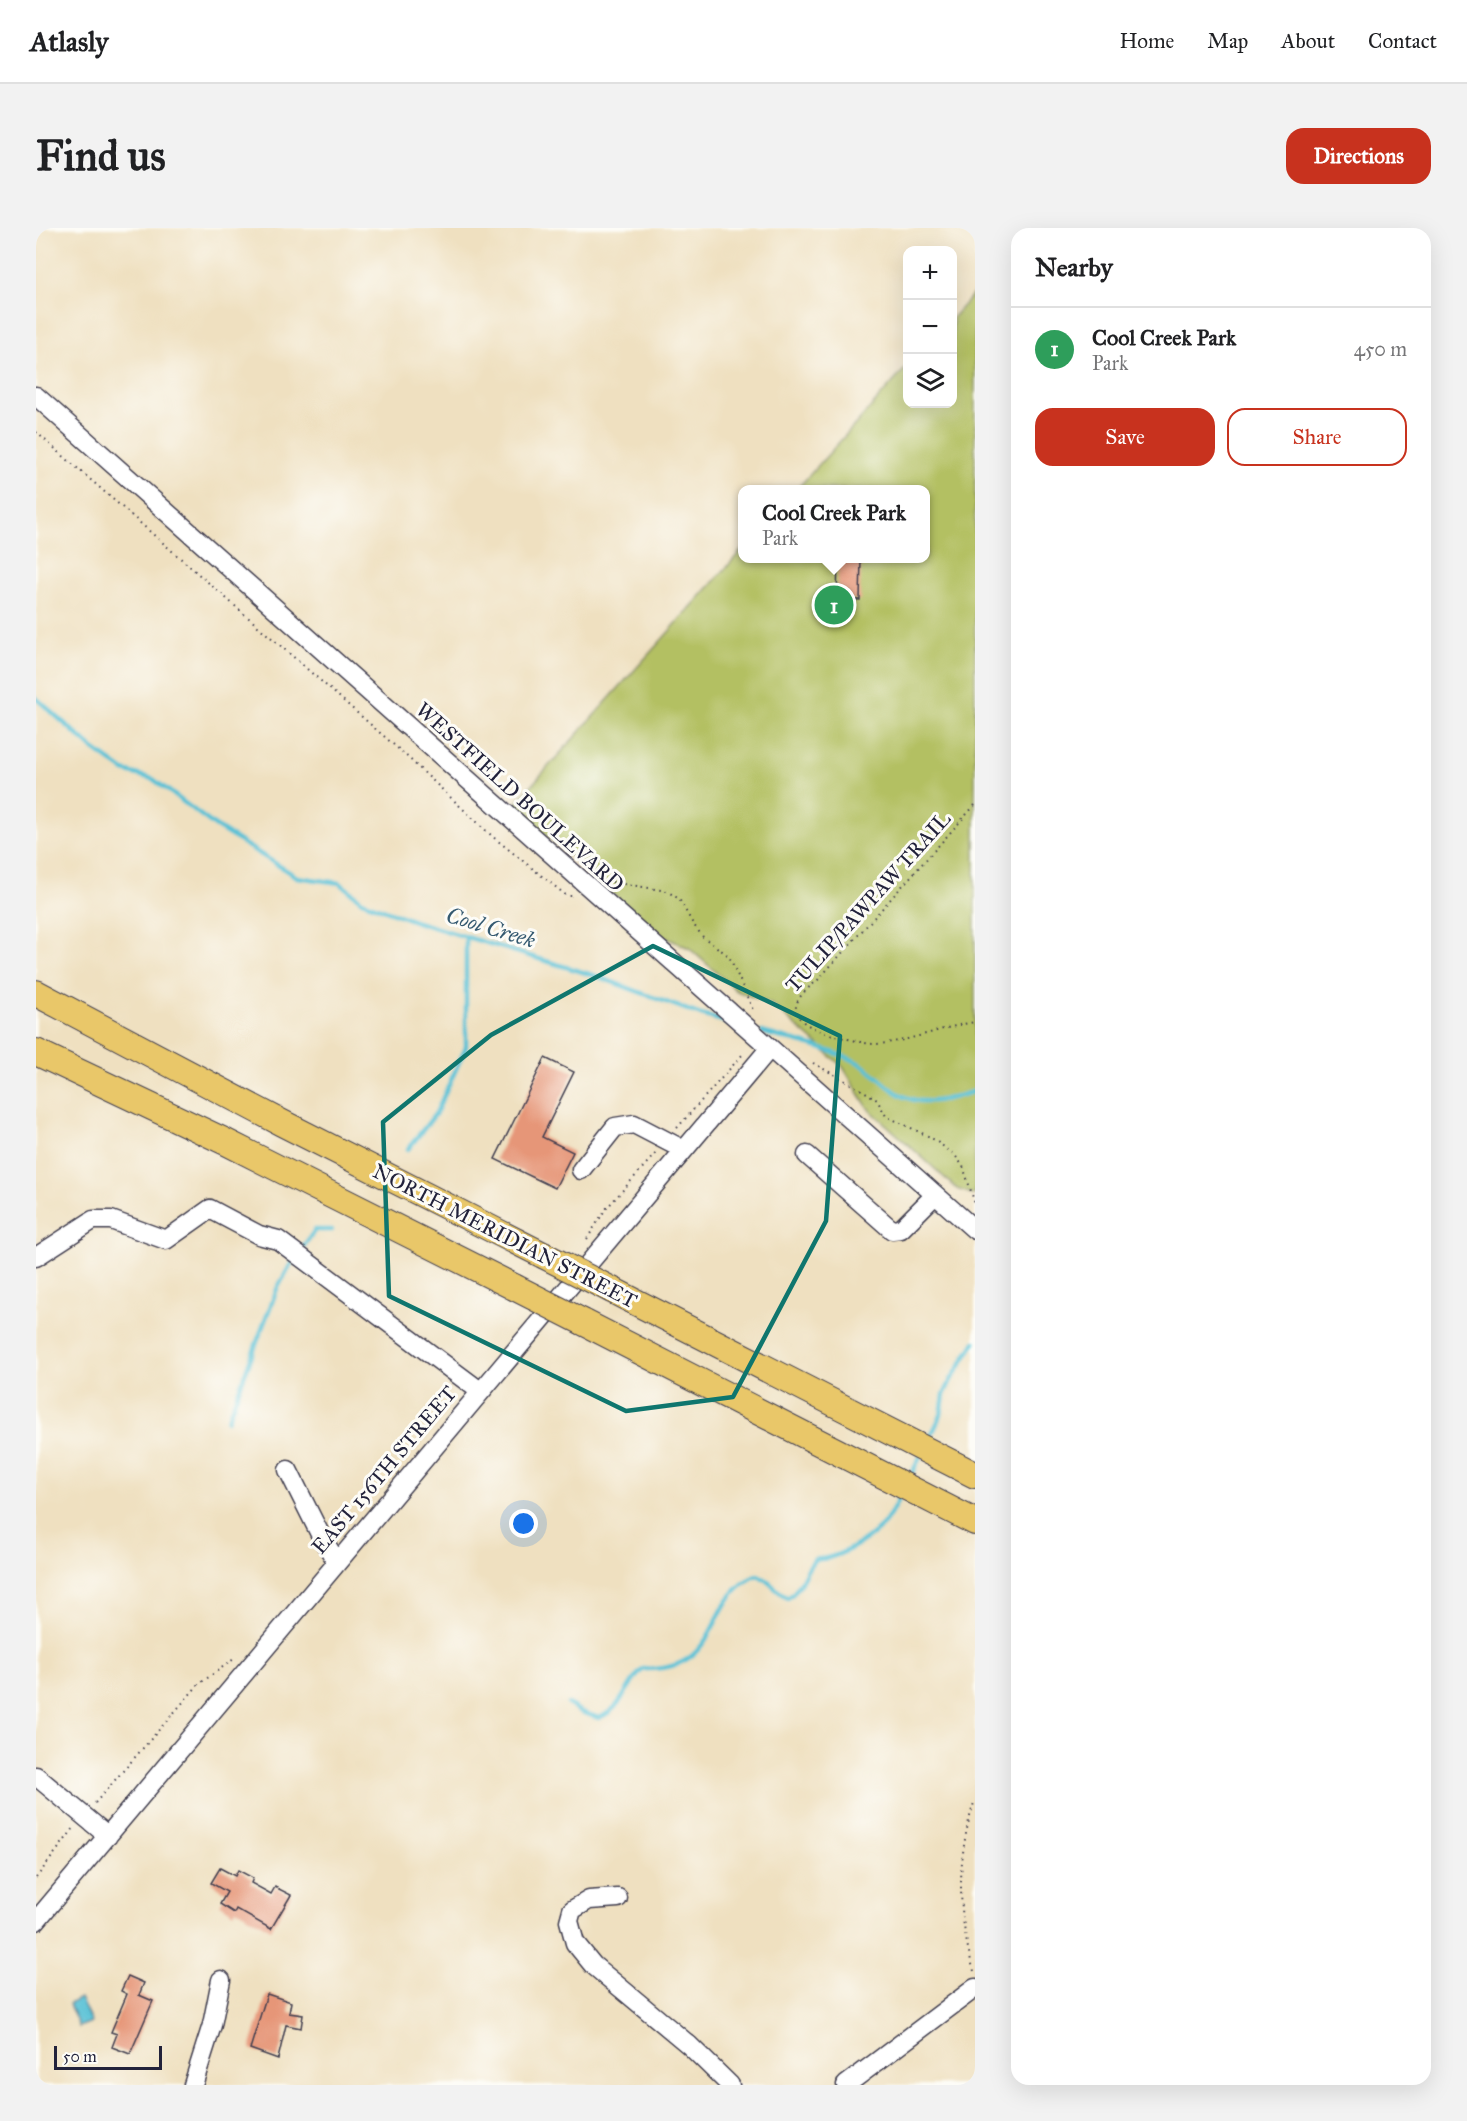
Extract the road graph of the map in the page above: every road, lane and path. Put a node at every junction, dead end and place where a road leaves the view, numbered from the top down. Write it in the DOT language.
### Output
graph roads {
  1 [pos="36,396"];
  2 [pos="975,805"];
  3 [pos="36,993"];
  4 [pos="975,1022"];
  5 [pos="758,1047"];
  6 [pos="37,1053"];
  7 [pos="825,1069"];
  8 [pos="667,1140"];
  9 [pos="684,1150"];
  10 [pos="807,1155"];
  11 [pos="581,1170"];
  12 [pos="935,1195"];
  13 [pos="975,1204"];
  14 [pos="975,1230"];
  15 [pos="585,1242"];
  16 [pos="36,1257"];
  17 [pos="480,1391"];
  18 [pos="288,1470"];
  19 [pos="975,1475"];
  20 [pos="975,1522"];
  21 [pos="337,1562"];
  22 [pos="238,1656"];
  23 [pos="36,1776"];
  24 [pos="975,1800"];
  25 [pos="84,1816"];
  26 [pos="108,1836"];
  27 [pos="36,1878"];
  28 [pos="618,1898"];
  29 [pos="36,1921"];
  30 [pos="975,1973"];
  31 [pos="221,1980"];
  32 [pos="975,1988"];
  33 [pos="193,2085"];
  34 [pos="730,2085"];
  35 [pos="846,2085"];
  1 -- 5 [label="street, WESTFIELD BOULEVARD"];
  2 -- 4 [label="path, TULIP/PAWPAW TRAIL"];
  3 -- 19 [label="highway, NORTH MERIDIAN STREET, bridge"];
  5 -- 8 [label="path"];
  5 -- 9 [label="street, EAST 156TH STREET"];
  5 -- 12 [label="street, WESTFIELD BOULEVARD"];
  6 -- 20 [label="highway, NORTH MERIDIAN STREET, bridge"];
  7 -- 13 [label="path"];
  8 -- 9 [label="street"];
  8 -- 11 [label="street"];
  8 -- 15 [label="path"];
  9 -- 17 [label="street, EAST 156TH STREET"];
  10 -- 12 [label="street"];
  12 -- 14 [label="street, WESTFIELD BOULEVARD"];
  16 -- 17 [label="street"];
  17 -- 21 [label="street, EAST 156TH STREET"];
  18 -- 21 [label="street"];
  21 -- 26 [label="street, EAST 156TH STREET"];
  22 -- 25 [label="path"];
  23 -- 25 [label="street"];
  24 -- 30 [label="path"];
  25 -- 26 [label="street"];
  25 -- 27 [label="path"];
  26 -- 29 [label="street, EAST 156TH STREET"];
  28 -- 34 [label="street"];
  31 -- 33 [label="street"];
  32 -- 35 [label="street"];
}
